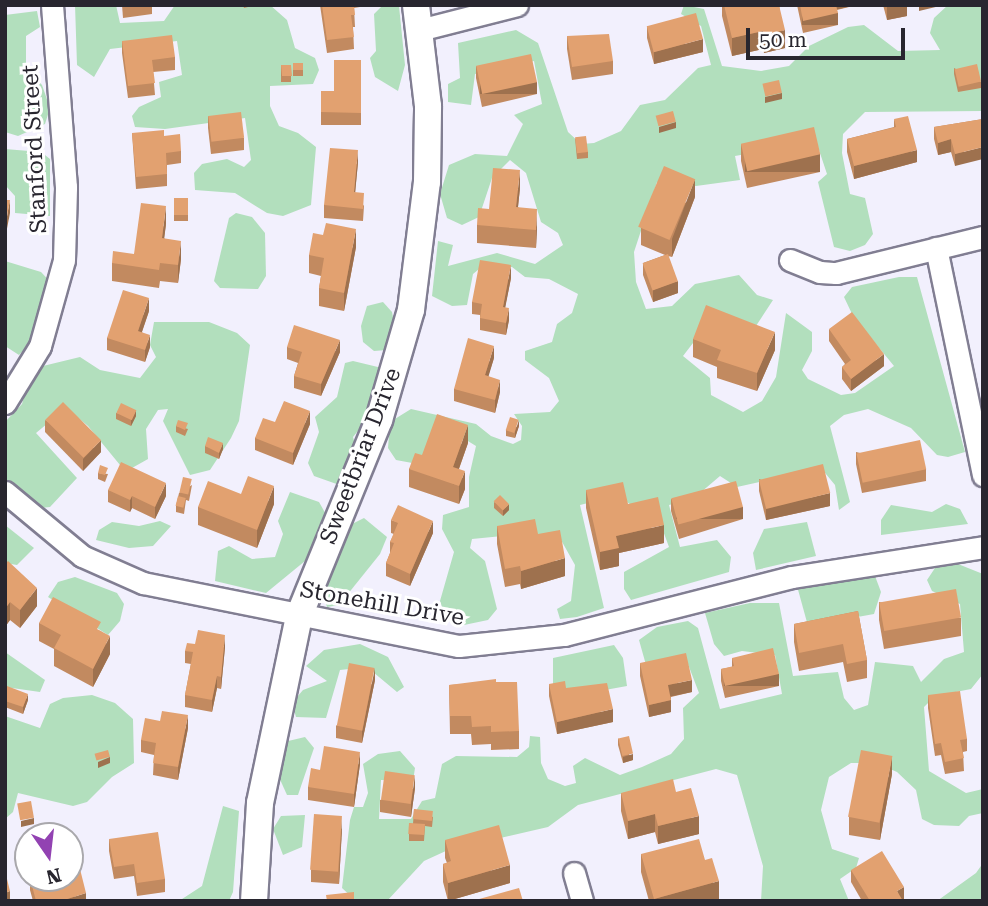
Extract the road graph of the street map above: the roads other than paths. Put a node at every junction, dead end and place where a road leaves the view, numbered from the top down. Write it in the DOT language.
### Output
graph roads {
  1 [pos="52,5"];
  2 [pos="517,5"];
  3 [pos="418,18"];
  4 [pos="983,237"];
  5 [pos="936,248"];
  6 [pos="790,260"];
  7 [pos="5,403"];
  8 [pos="983,475"];
  9 [pos="5,492"];
  10 [pos="983,547"];
  11 [pos="299,616"];
  12 [pos="574,873"];
  13 [pos="254,901"];
  14 [pos="582,901"];
  1 -- 7 [label="street, Stanford Street"];
  2 -- 3 [label="street"];
  3 -- 11 [label="street, Sweetbriar Drive"];
  4 -- 5 [label="street"];
  5 -- 6 [label="street"];
  5 -- 8 [label="street"];
  9 -- 11 [label="street, Stonehill Drive"];
  10 -- 11 [label="street, Stonehill Drive"];
  11 -- 13 [label="street, Sweetbriar Drive"];
  12 -- 14 [label="street"];
}
